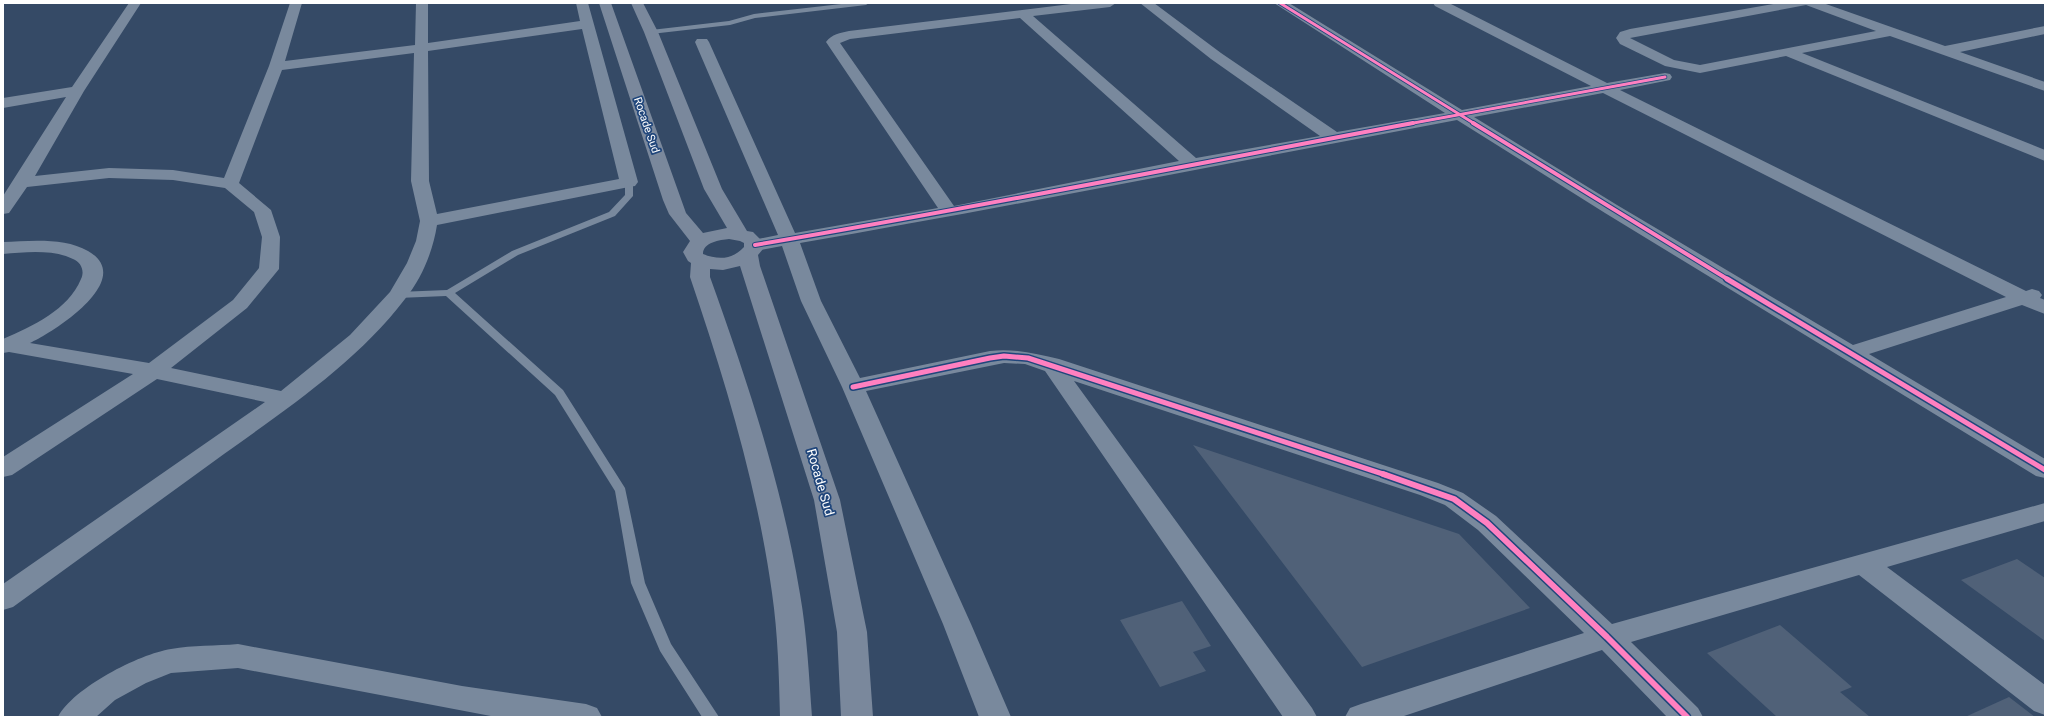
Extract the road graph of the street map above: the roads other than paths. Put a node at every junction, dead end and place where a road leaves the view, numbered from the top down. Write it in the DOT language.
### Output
graph roads {
  1 [pos="135,3"];
  2 [pos="296,3"];
  3 [pos="422,3"];
  4 [pos="582,3"];
  5 [pos="605,3"];
  6 [pos="637,3"];
  7 [pos="866,3"];
  8 [pos="1110,3"];
  9 [pos="1146,3"];
  10 [pos="1280,3"];
  11 [pos="1439,3"];
  12 [pos="1801,3"];
  13 [pos="1811,3"];
  14 [pos="1023,14"];
  15 [pos="588,24"];
  16 [pos="2045,30"];
  17 [pos="651,32"];
  18 [pos="1890,32"];
  19 [pos="702,42"];
  20 [pos="422,48"];
  21 [pos="1943,51"];
  22 [pos="1787,52"];
  23 [pos="276,66"];
  24 [pos="1665,77"];
  25 [pos="2045,87"];
  26 [pos="1602,88"];
  27 [pos="77,91"];
  28 [pos="3,103"];
  29 [pos="1460,115"];
  30 [pos="1333,137"];
  31 [pos="2045,156"];
  32 [pos="1192,164"];
  33 [pos="22,182"];
  34 [pos="629,182"];
  35 [pos="230,184"];
  36 [pos="3,209"];
  37 [pos="949,212"];
  38 [pos="428,221"];
  39 [pos="739,233"];
  40 [pos="789,240"];
  41 [pos="3,248"];
  42 [pos="752,250"];
  43 [pos="700,252"];
  44 [pos="2045,291"];
  45 [pos="449,293"];
  46 [pos="398,295"];
  47 [pos="2025,298"];
  48 [pos="2045,308"];
  49 [pos="5,346"];
  50 [pos="1850,353"];
  51 [pos="1051,364"];
  52 [pos="154,371"];
  53 [pos="853,387"];
  54 [pos="285,399"];
  55 [pos="3,469"];
  56 [pos="2045,470"];
  57 [pos="2045,512"];
  58 [pos="1864,564"];
  59 [pos="3,599"];
  60 [pos="1607,637"];
  61 [pos="2045,702"];
  62 [pos="74,717"];
  63 [pos="586,717"];
  64 [pos="711,717"];
  65 [pos="796,717"];
  66 [pos="857,717"];
  67 [pos="995,717"];
  68 [pos="1301,717"];
  69 [pos="1360,717"];
  70 [pos="1686,717"];
  1 -- 27 [label="street"];
  2 -- 23 [label="street"];
  3 -- 20 [label="street"];
  4 -- 15 [label="street"];
  5 -- 43 [label="highway, Rocade Sud"];
  6 -- 17 [label="highway"];
  7 -- 17 [label="lane"];
  8 -- 14 [label="street"];
  9 -- 30 [label="street"];
  10 -- 29 [label="street"];
  11 -- 26 [label="street"];
  12 -- 22 [label="street"];
  13 -- 18 [label="street"];
  14 -- 32 [label="street"];
  14 -- 37 [label="street"];
  15 -- 20 [label="street"];
  15 -- 34 [label="street"];
  16 -- 21 [label="street"];
  17 -- 39 [label="highway"];
  18 -- 21 [label="street"];
  18 -- 22 [label="street"];
  19 -- 40 [label="street"];
  20 -- 23 [label="street"];
  20 -- 38 [label="street"];
  21 -- 25 [label="street"];
  22 -- 31 [label="street"];
  23 -- 35 [label="street"];
  24 -- 26 [label="street"];
  26 -- 29 [label="street"];
  26 -- 47 [label="street"];
  27 -- 28 [label="street"];
  27 -- 33 [label="street"];
  29 -- 30 [label="street"];
  29 -- 50 [label="street"];
  30 -- 32 [label="street"];
  32 -- 37 [label="street"];
  33 -- 35 [label="street"];
  33 -- 36 [label="street"];
  34 -- 38 [label="street"];
  34 -- 45 [label="lane"];
  35 -- 52 [label="street"];
  37 -- 40 [label="street"];
  38 -- 46 [label="street"];
  39 -- 42 [label="highway"];
  39 -- 43 [label="highway"];
  40 -- 42 [label="street"];
  40 -- 53 [label="street"];
  41 -- 49 [label="street"];
  42 -- 43 [label="highway"];
  42 -- 66 [label="highway, Rocade Sud"];
  43 -- 65 [label="highway"];
  44 -- 47 [label="street"];
  45 -- 46 [label="lane"];
  45 -- 64 [label="lane"];
  46 -- 54 [label="street"];
  47 -- 48 [label="street"];
  47 -- 50 [label="street"];
  49 -- 52 [label="street"];
  50 -- 56 [label="street"];
  51 -- 53 [label="street"];
  51 -- 60 [label="street"];
  51 -- 68 [label="street"];
  52 -- 54 [label="street"];
  52 -- 55 [label="street"];
  53 -- 67 [label="street"];
  54 -- 59 [label="street"];
  57 -- 58 [label="street"];
  58 -- 60 [label="street"];
  58 -- 61 [label="street"];
  60 -- 69 [label="street"];
  60 -- 70 [label="street"];
  62 -- 63 [label="street"];
}
